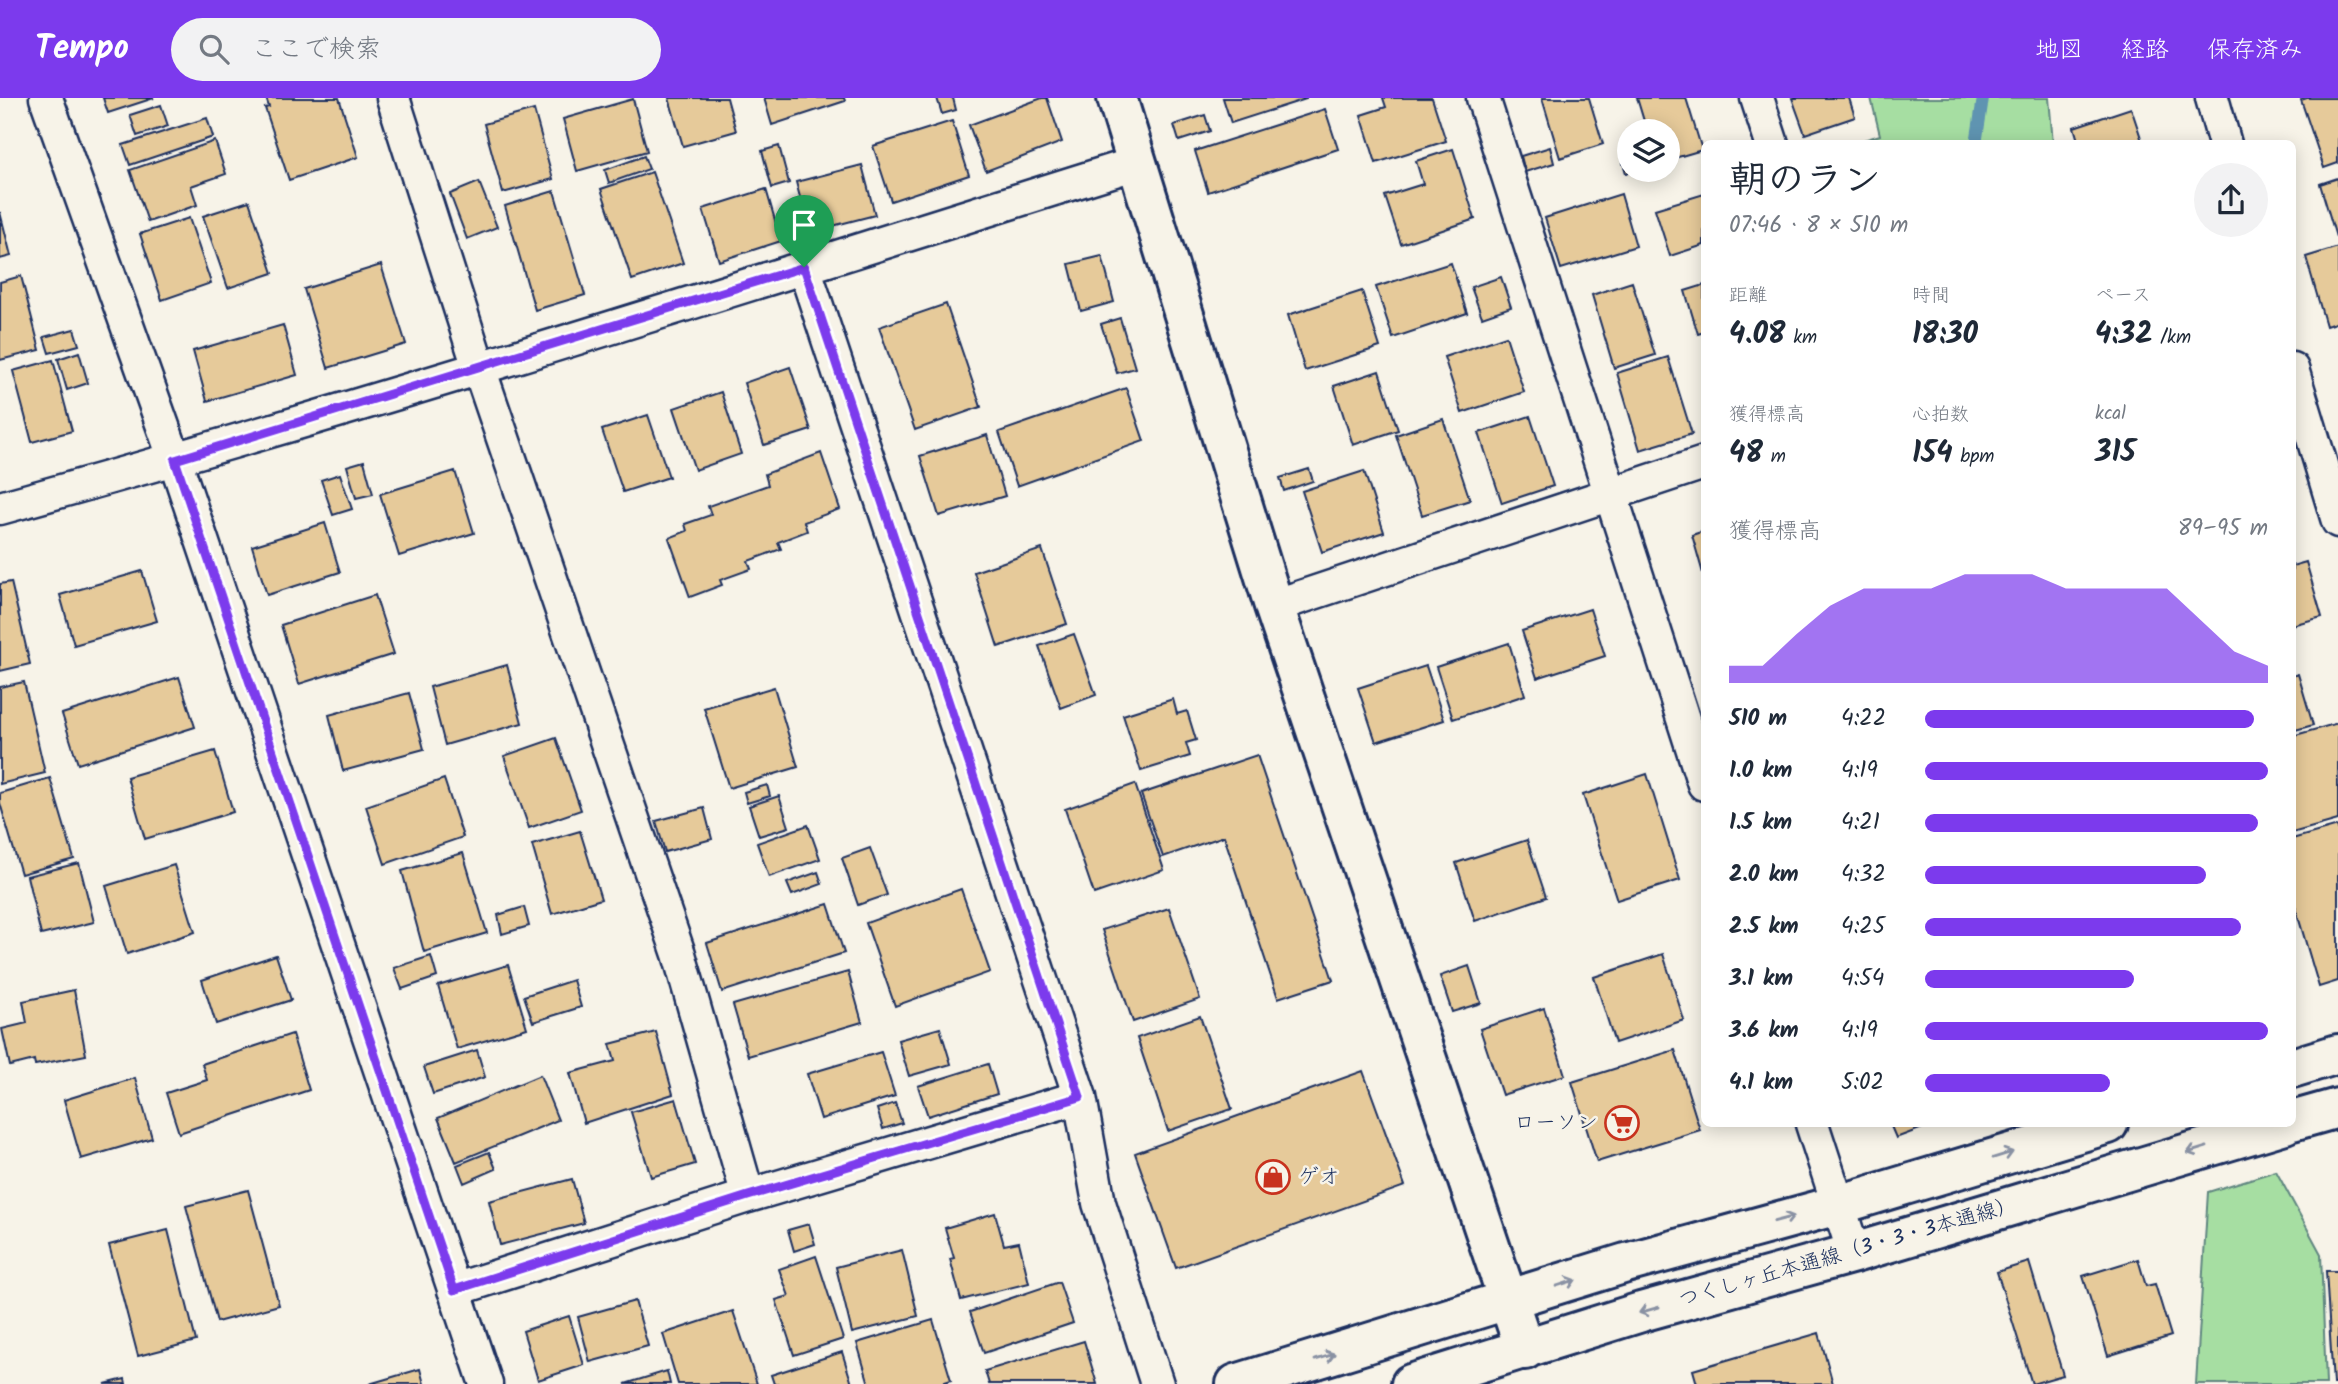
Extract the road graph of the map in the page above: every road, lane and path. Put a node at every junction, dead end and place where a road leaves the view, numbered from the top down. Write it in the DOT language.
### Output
graph roads {
  1 [pos="46,98"];
  2 [pos="393,98"];
  3 [pos="1116,98"];
  4 [pos="1483,98"];
  5 [pos="1757,98"];
  6 [pos="2212,98"];
  7 [pos="1771,140"];
  8 [pos="2224,140"];
  9 [pos="1138,163"];
  10 [pos="804,267"];
  11 [pos="479,368"];
  12 [pos="2296,382"];
  13 [pos="175,460"];
  14 [pos="1701,464"];
  15 [pos="1613,493"];
  16 [pos="0,508"];
  17 [pos="2338,521"];
  18 [pos="1274,606"];
  19 [pos="1701,774"];
  20 [pos="2338,1054"];
  21 [pos="2296,1067"];
  22 [pos="1080,1097"];
  23 [pos="2338,1108"];
  24 [pos="2296,1120"];
  25 [pos="1813,1127"];
  26 [pos="2098,1127"];
  27 [pos="2276,1127"];
  28 [pos="748,1196"];
  29 [pos="1838,1205"];
  30 [pos="1854,1253"];
  31 [pos="454,1290"];
  32 [pos="1509,1301"];
  33 [pos="1525,1349"];
  34 [pos="486,1384"];
  35 [pos="1157,1384"];
  36 [pos="1237,1384"];
  37 [pos="1411,1384"];
  1 -- 13 [label="street"];
  2 -- 11 [label="street"];
  3 -- 9 [label="street"];
  4 -- 15 [label="street"];
  5 -- 7 [label="street"];
  6 -- 8 [label="street"];
  9 -- 10 [label="street"];
  9 -- 18 [label="street"];
  10 -- 11 [label="street"];
  10 -- 22 [label="street"];
  11 -- 13 [label="street"];
  11 -- 28 [label="street"];
  12 -- 17 [label="street"];
  13 -- 16 [label="street"];
  13 -- 31 [label="street"];
  14 -- 15 [label="street"];
  15 -- 18 [label="street"];
  15 -- 19 [label="street"];
  18 -- 32 [label="street"];
  20 -- 21 [label="street"];
  22 -- 28 [label="street"];
  22 -- 35 [label="street"];
  23 -- 24 [label="street"];
  25 -- 29 [label="street"];
  29 -- 26 [label="street, one-way"];
  27 -- 30 [label="street, つくしヶ丘本通線（3・3・3本通線）, one-way"];
  28 -- 31 [label="street"];
  29 -- 30 [label="street"];
  32 -- 29 [label="street, one-way"];
  30 -- 33 [label="street, つくしヶ丘本通線（3・3・3本通線）, one-way"];
  31 -- 34 [label="street"];
  32 -- 33 [label="street"];
  36 -- 32 [label="street, one-way"];
  33 -- 37 [label="street, つくしヶ丘本通線（3・3・3本通線）"];
}
